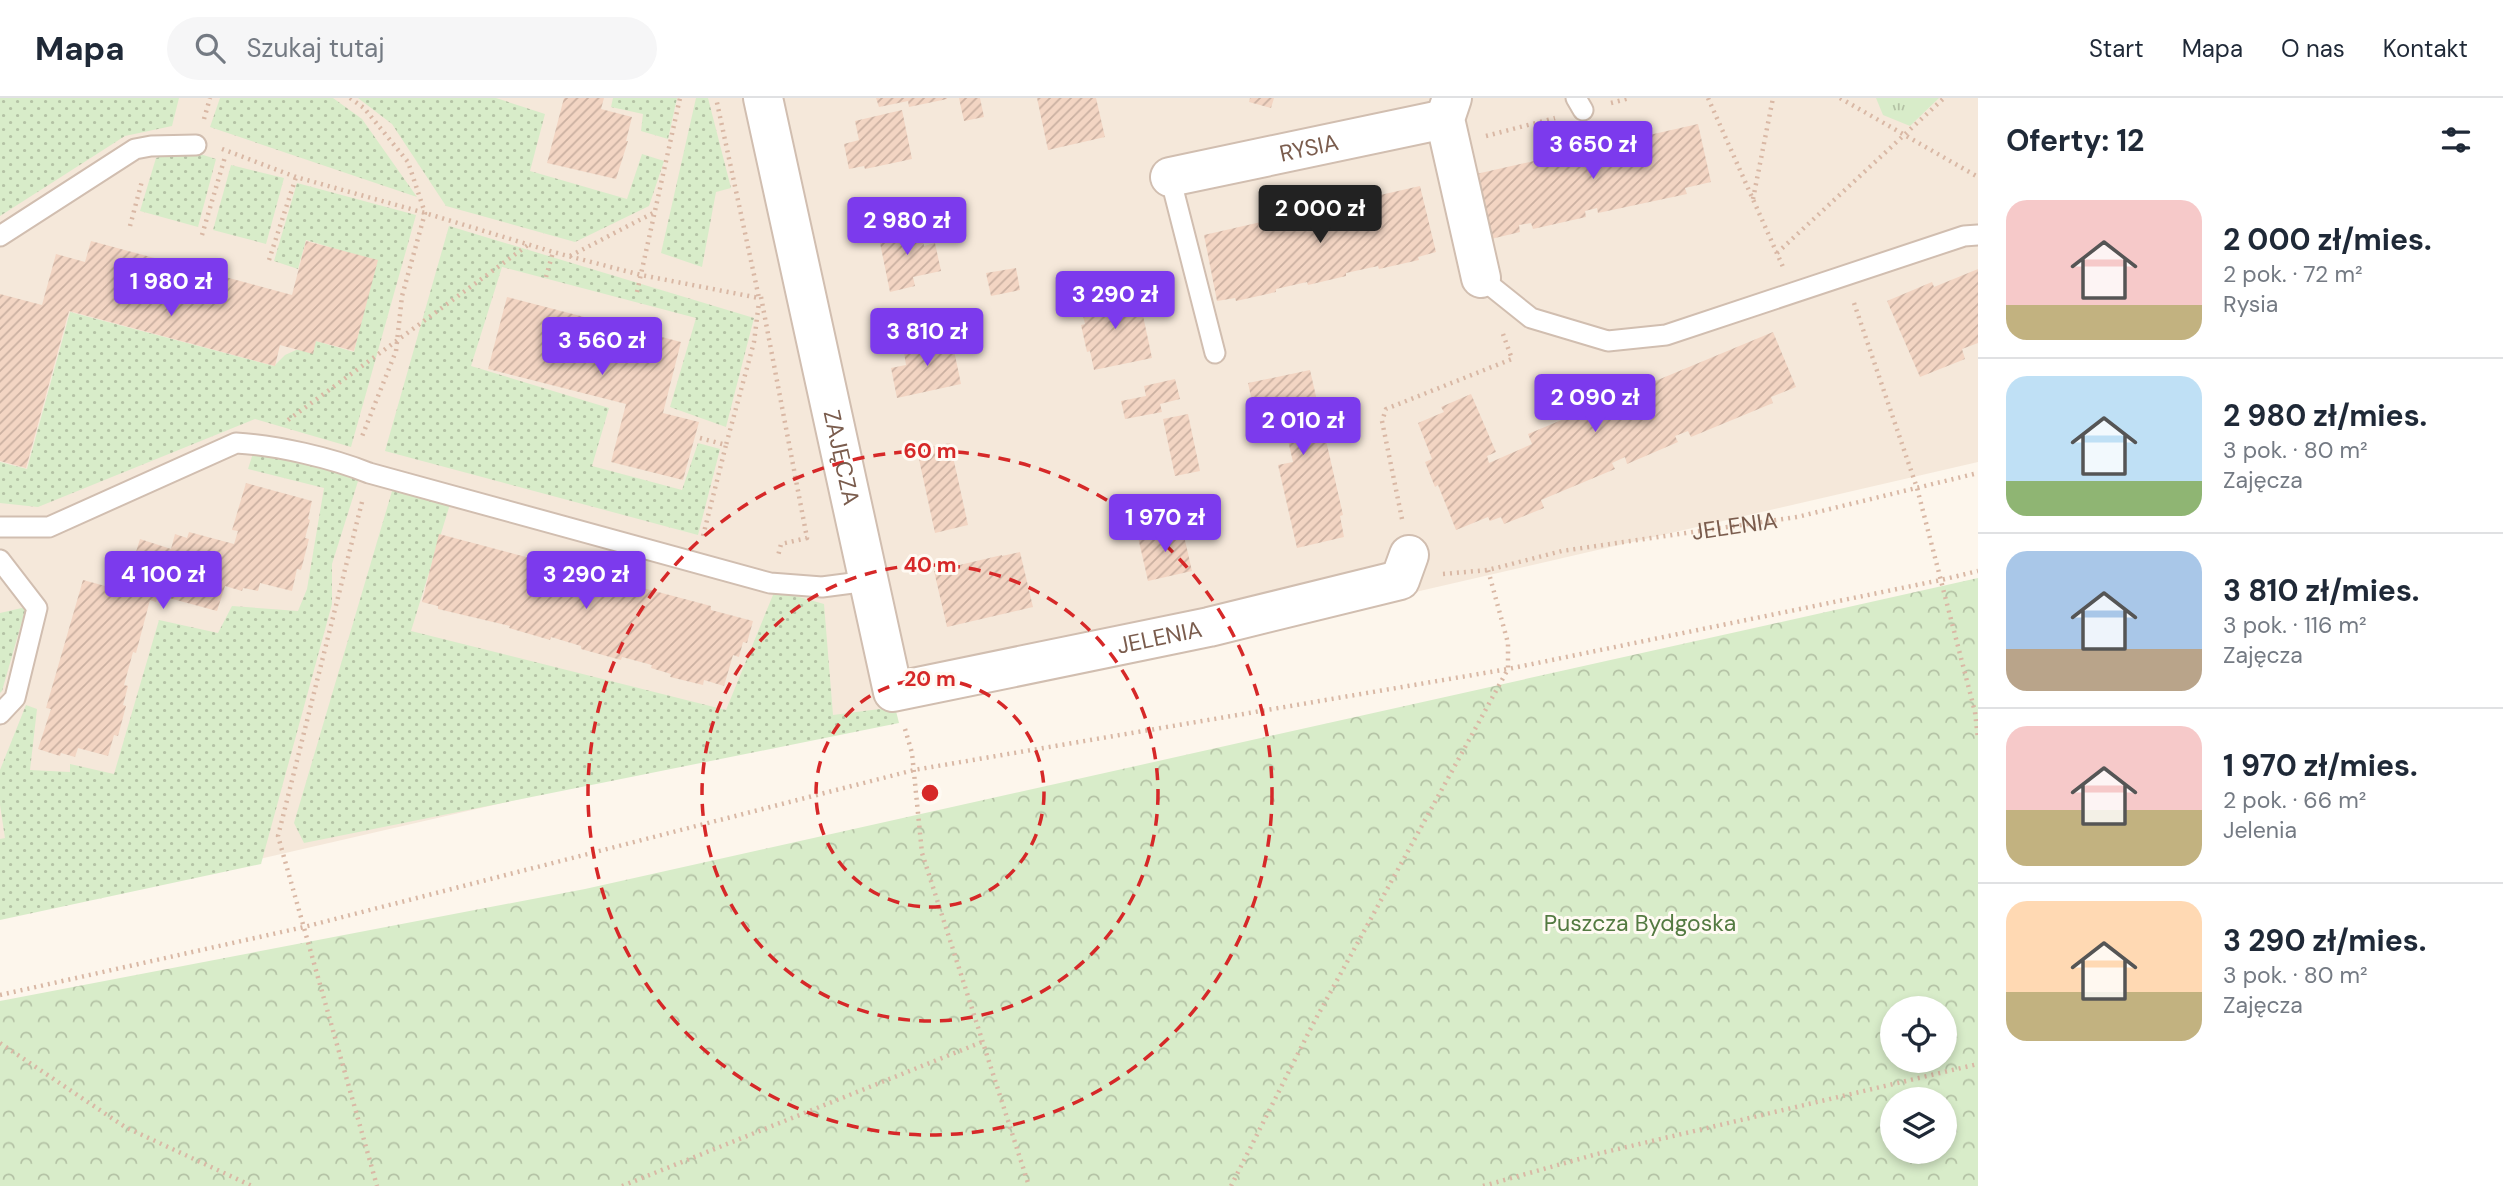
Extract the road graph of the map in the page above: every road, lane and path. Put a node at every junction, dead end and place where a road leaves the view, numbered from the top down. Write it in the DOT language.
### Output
graph roads {
  1 [pos="350,98"];
  2 [pos="680,98"];
  3 [pos="716,98"];
  4 [pos="763,98"];
  5 [pos="1630,98"];
  6 [pos="1708,98"];
  7 [pos="1773,98"];
  8 [pos="1839,98"];
  9 [pos="1944,98"];
  10 [pos="1580,104"];
  11 [pos="1450,121"];
  12 [pos="1904,135"];
  13 [pos="196,145"];
  14 [pos="151,146"];
  15 [pos="227,150"];
  16 [pos="296,177"];
  17 [pos="1170,177"];
  18 [pos="1978,177"];
  19 [pos="1753,200"];
  20 [pos="655,212"];
  21 [pos="425,213"];
  22 [pos="130,226"];
  23 [pos="202,235"];
  24 [pos="0,236"];
  25 [pos="1978,236"];
  26 [pos="528,244"];
  27 [pos="553,252"];
  28 [pos="1777,253"];
  29 [pos="569,256"];
  30 [pos="269,260"];
  31 [pos="641,275"];
  32 [pos="1845,276"];
  33 [pos="546,277"];
  34 [pos="1481,278"];
  35 [pos="803,287"];
  36 [pos="637,292"];
  37 [pos="1794,293"];
  38 [pos="759,298"];
  39 [pos="398,339"];
  40 [pos="1215,352"];
  41 [pos="700,438"];
  42 [pos="256,444"];
  43 [pos="726,445"];
  44 [pos="350,466"];
  45 [pos="1978,473"];
  46 [pos="369,474"];
  47 [pos="1917,488"];
  48 [pos="0,527"];
  49 [pos="1409,555"];
  50 [pos="0,560"];
  51 [pos="696,563"];
  52 [pos="1978,570"];
  53 [pos="1941,580"];
  54 [pos="868,581"];
  55 [pos="770,583"];
  56 [pos="1508,669"];
  57 [pos="893,692"];
  58 [pos="0,714"];
  59 [pos="1978,739"];
  60 [pos="914,769"];
  61 [pos="304,927"];
  62 [pos="0,995"];
  63 [pos="982,1042"];
  64 [pos="0,1043"];
  65 [pos="1978,1064"];
  66 [pos="252,1186"];
  67 [pos="377,1186"];
  68 [pos="622,1186"];
  69 [pos="1030,1186"];
  70 [pos="1231,1186"];
  71 [pos="1483,1186"];
  1 -- 21 [label="path"];
  2 -- 20 [label="path"];
  3 -- 38 [label="path"];
  4 -- 35 [label="street, ZAJĘCZA"];
  5 -- 10 [label="path"];
  6 -- 19 [label="path"];
  7 -- 19 [label="path"];
  8 -- 12 [label="path"];
  9 -- 12 [label="path"];
  10 -- 11 [label="path"];
  11 -- 17 [label="street, RYSIA"];
  11 -- 34 [label="street"];
  12 -- 18 [label="path"];
  12 -- 28 [label="path"];
  13 -- 14 [label="lane"];
  13 -- 15 [label="path"];
  14 -- 22 [label="path"];
  14 -- 24 [label="lane"];
  15 -- 16 [label="path"];
  15 -- 23 [label="path"];
  16 -- 21 [label="path"];
  16 -- 30 [label="path"];
  17 -- 40 [label="lane"];
  19 -- 28 [label="path"];
  20 -- 29 [label="path"];
  20 -- 31 [label="path"];
  21 -- 26 [label="path"];
  21 -- 39 [label="path"];
  25 -- 32 [label="lane"];
  26 -- 27 [label="path"];
  26 -- 39 [label="path"];
  27 -- 29 [label="path"];
  27 -- 33 [label="path"];
  28 -- 37 [label="path"];
  29 -- 31 [label="path"];
  31 -- 36 [label="path"];
  31 -- 38 [label="path"];
  32 -- 37 [label="lane"];
  32 -- 47 [label="path"];
  34 -- 37 [label="lane"];
  34 -- 49 [label="path"];
  35 -- 38 [label="path"];
  35 -- 54 [label="street, ZAJĘCZA"];
  38 -- 43 [label="path"];
  38 -- 55 [label="path"];
  39 -- 42 [label="path"];
  39 -- 44 [label="path"];
  41 -- 43 [label="path"];
  42 -- 44 [label="lane"];
  42 -- 48 [label="lane"];
  43 -- 51 [label="path"];
  44 -- 46 [label="lane"];
  45 -- 47 [label="path, JELENIA"];
  46 -- 51 [label="lane"];
  46 -- 61 [label="path"];
  47 -- 53 [label="path"];
  47 -- 56 [label="path, JELENIA"];
  49 -- 57 [label="street, JELENIA"];
  50 -- 58 [label="lane"];
  51 -- 55 [label="lane"];
  52 -- 53 [label="path"];
  53 -- 56 [label="path"];
  53 -- 59 [label="path"];
  54 -- 55 [label="lane"];
  54 -- 57 [label="street, ZAJĘCZA"];
  56 -- 60 [label="path"];
  56 -- 70 [label="path"];
  57 -- 60 [label="path"];
  60 -- 61 [label="path"];
  60 -- 63 [label="path"];
  61 -- 62 [label="path"];
  61 -- 67 [label="path"];
  63 -- 68 [label="path"];
  63 -- 69 [label="path"];
  64 -- 66 [label="path"];
  65 -- 71 [label="path"];
}
